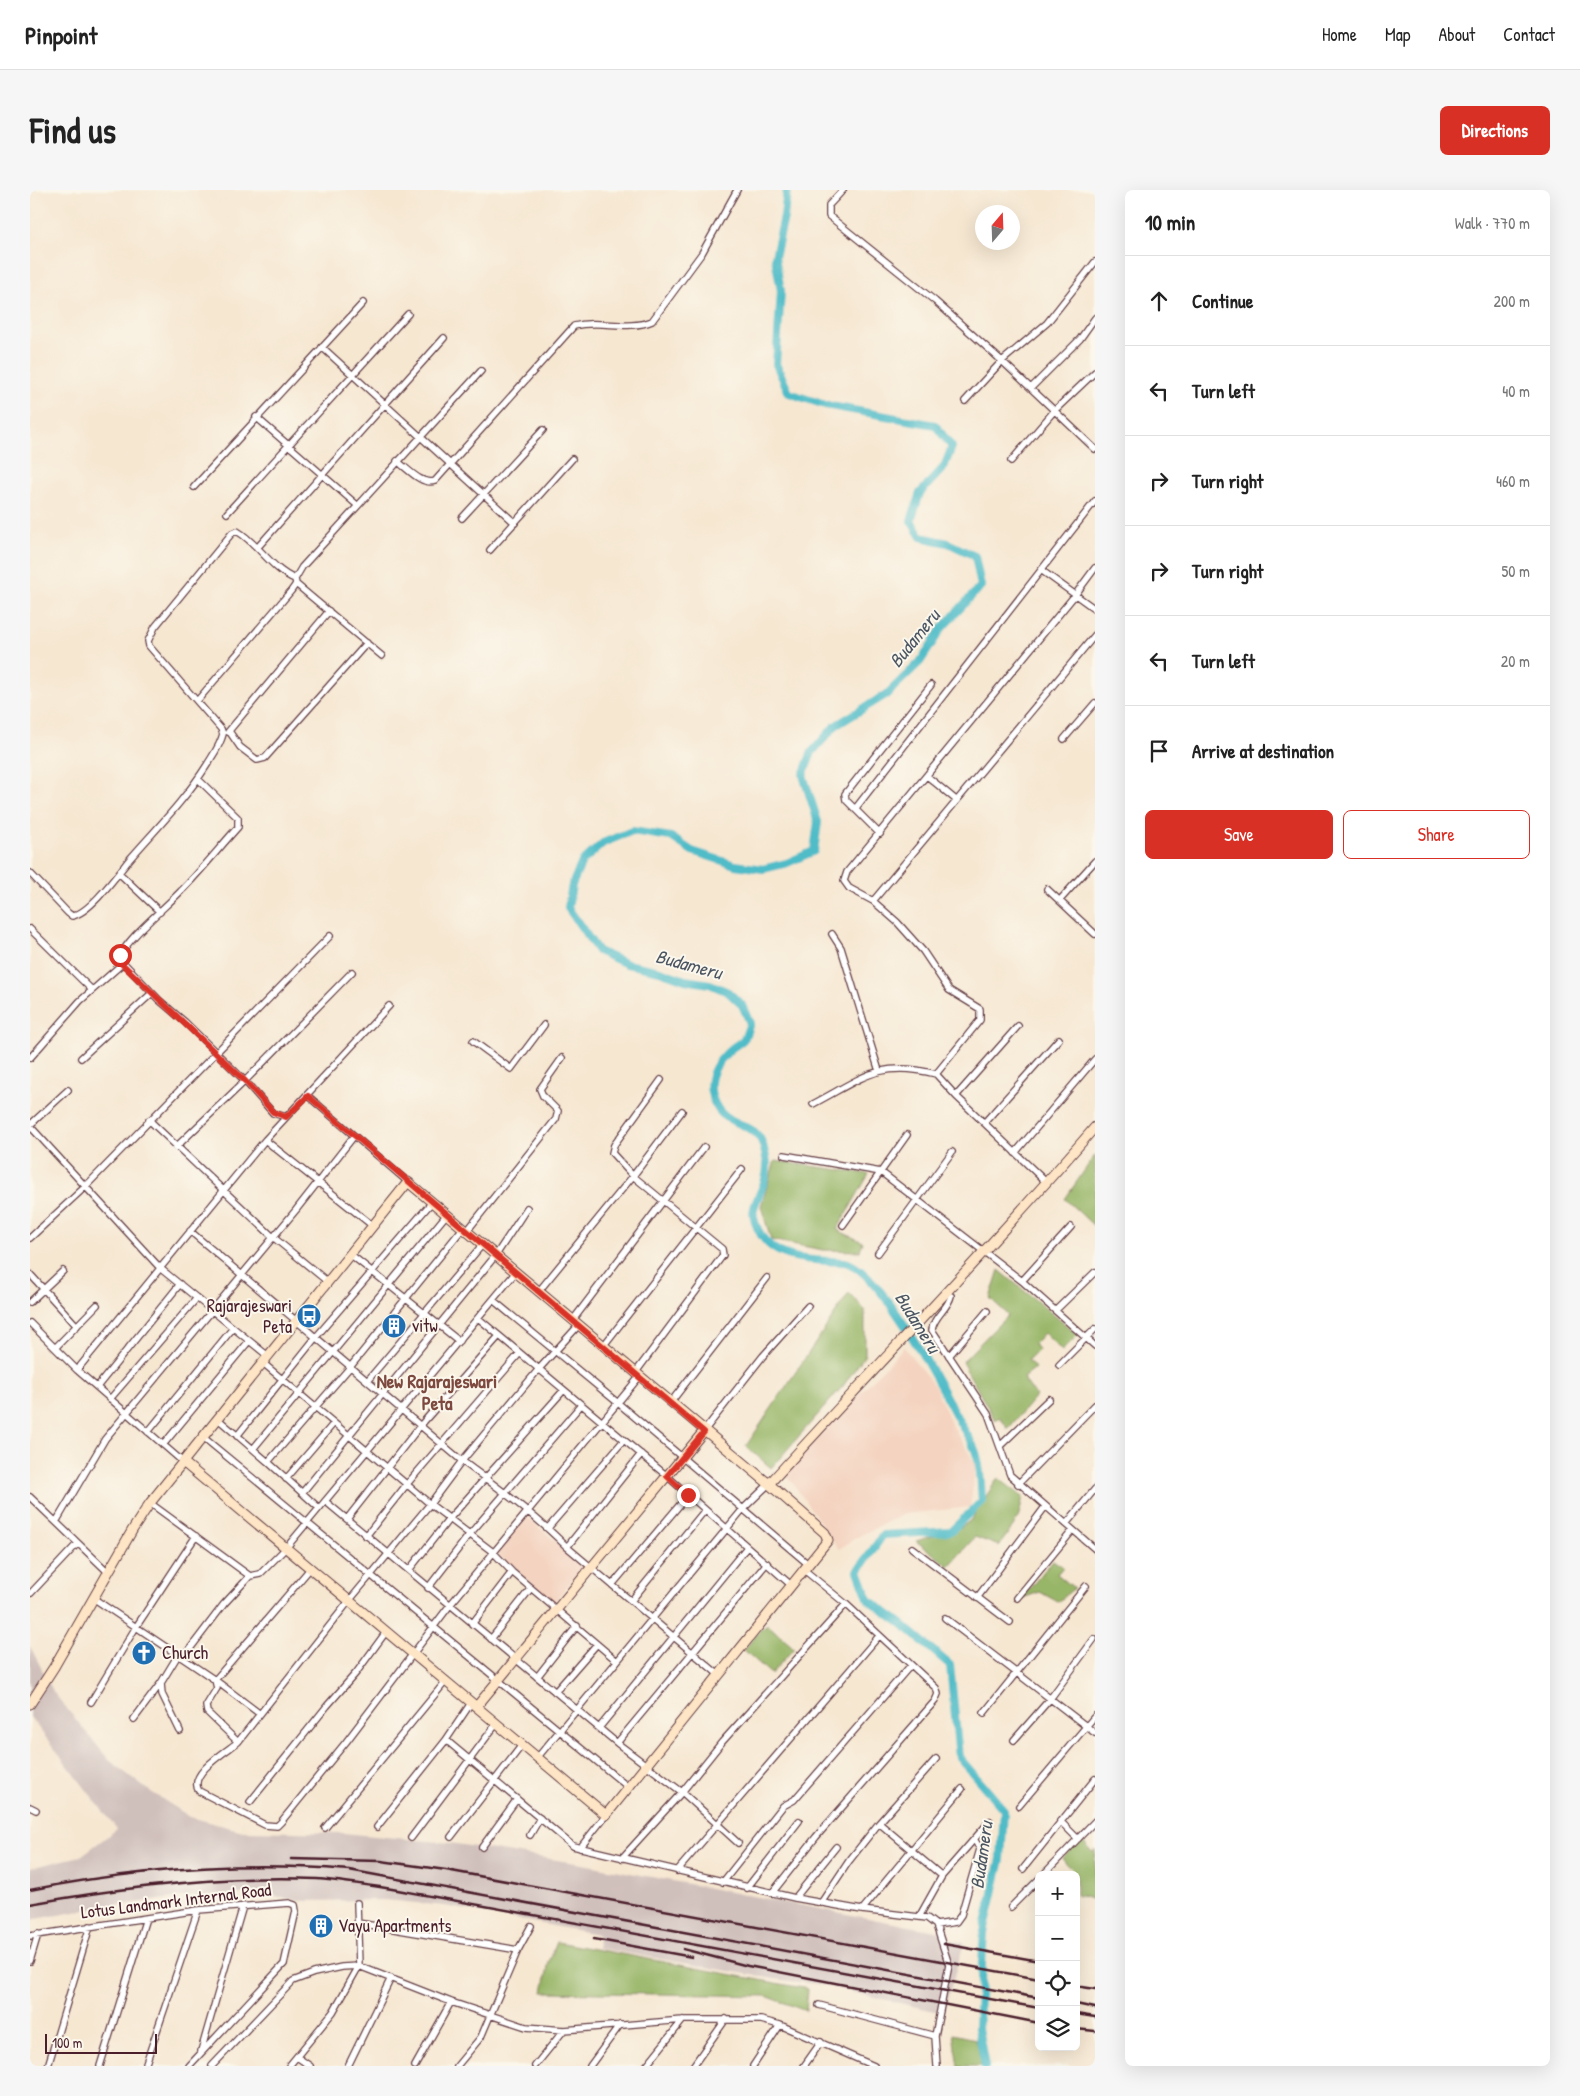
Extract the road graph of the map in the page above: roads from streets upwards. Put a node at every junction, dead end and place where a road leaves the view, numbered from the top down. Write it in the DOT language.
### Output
graph roads {
  1 [pos="737,190"];
  2 [pos="843,190"];
  3 [pos="1095,262"];
  4 [pos="363,303"];
  5 [pos="408,314"];
  6 [pos="1095,318"];
  7 [pos="444,338"];
  8 [pos="322,347"];
  9 [pos="1002,360"];
  10 [pos="481,371"];
  11 [pos="1095,372"];
  12 [pos="352,374"];
  13 [pos="1031,388"];
  14 [pos="965,401"];
  15 [pos="386,405"];
  16 [pos="1055,410"];
  17 [pos="256,417"];
  18 [pos="543,430"];
  19 [pos="420,437"];
  20 [pos="288,446"];
  21 [pos="1095,449"];
  22 [pos="572,459"];
  23 [pos="397,461"];
  24 [pos="1010,461"];
  25 [pos="451,464"];
  26 [pos="321,475"];
  27 [pos="194,487"];
  28 [pos="485,495"];
  29 [pos="1095,501"];
  30 [pos="357,505"];
  31 [pos="228,513"];
  32 [pos="462,518"];
  33 [pos="515,524"];
  34 [pos="257,548"];
  35 [pos="490,550"];
  36 [pos="1095,568"];
  37 [pos="1042,570"];
  38 [pos="296,581"];
  39 [pos="1075,595"];
  40 [pos="1095,609"];
  41 [pos="329,611"];
  42 [pos="1095,635"];
  43 [pos="367,643"];
  44 [pos="382,656"];
  45 [pos="931,684"];
  46 [pos="197,701"];
  47 [pos="1095,702"];
  48 [pos="226,733"];
  49 [pos="1064,739"];
  50 [pos="928,776"];
  51 [pos="198,779"];
  52 [pos="956,800"];
  53 [pos="855,810"];
  54 [pos="880,834"];
  55 [pos="1095,861"];
  56 [pos="30,873"];
  57 [pos="119,873"];
  58 [pos="1047,889"];
  59 [pos="1060,900"];
  60 [pos="873,901"];
  61 [pos="160,912"];
  62 [pos="30,929"];
  63 [pos="1094,932"];
  64 [pos="832,934"];
  65 [pos="330,936"];
  66 [pos="122,964"];
  67 [pos="352,972"];
  68 [pos="92,990"];
  69 [pos="152,993"];
  70 [pos="388,1006"];
  71 [pos="544,1025"];
  72 [pos="1018,1026"];
  73 [pos="1059,1039"];
  74 [pos="473,1041"];
  75 [pos="216,1052"];
  76 [pos="30,1058"];
  77 [pos="81,1058"];
  78 [pos="562,1058"];
  79 [pos="1095,1059"];
  80 [pos="879,1071"];
  81 [pos="936,1074"];
  82 [pos="661,1080"];
  83 [pos="245,1081"];
  84 [pos="68,1090"];
  85 [pos="308,1096"];
  86 [pos="956,1096"];
  87 [pos="813,1104"];
  88 [pos="682,1111"];
  89 [pos="286,1117"];
  90 [pos="149,1120"];
  91 [pos="984,1124"];
  92 [pos="30,1126"];
  93 [pos="1095,1127"];
  94 [pos="907,1135"];
  95 [pos="354,1136"];
  96 [pos="266,1140"];
  97 [pos="704,1146"];
  98 [pos="176,1147"];
  99 [pos="952,1152"];
  100 [pos="1015,1153"];
  101 [pos="784,1155"];
  102 [pos="742,1169"];
  103 [pos="881,1172"];
  104 [pos="633,1176"];
  105 [pos="318,1182"];
  106 [pos="408,1182"];
  107 [pos="1047,1183"];
  108 [pos="85,1187"];
  109 [pos="224,1193"];
  110 [pos="918,1200"];
  111 [pos="663,1201"];
  112 [pos="432,1202"];
  113 [pos="527,1208"];
  114 [pos="447,1214"];
  115 [pos="843,1225"];
  116 [pos="373,1226"];
  117 [pos="696,1227"];
  118 [pos="1071,1227"];
  119 [pos="465,1230"];
  120 [pos="190,1231"];
  121 [pos="273,1237"];
  122 [pos="30,1238"];
  123 [pos="483,1244"];
  124 [pos="984,1251"];
  125 [pos="878,1253"];
  126 [pos="350,1254"];
  127 [pos="496,1255"];
  128 [pos="161,1268"];
  129 [pos="63,1271"];
  130 [pos="373,1271"];
  131 [pos="516,1272"];
  132 [pos="1095,1272"];
  133 [pos="30,1274"];
  134 [pos="242,1274"];
  135 [pos="767,1278"];
  136 [pos="1022,1281"];
  137 [pos="328,1282"];
  138 [pos="180,1284"];
  139 [pos="389,1285"];
  140 [pos="44,1289"];
  141 [pos="539,1292"];
  142 [pos="948,1294"];
  143 [pos="197,1298"];
  144 [pos="407,1299"];
  145 [pos="493,1300"];
  146 [pos="30,1302"];
  147 [pos="96,1305"];
  148 [pos="808,1306"];
  149 [pos="212,1310"];
  150 [pos="1056,1310"];
  151 [pos="987,1311"];
  152 [pos="424,1313"];
  153 [pos="478,1318"];
  154 [pos="297,1320"];
  155 [pos="576,1322"];
  156 [pos="30,1324"];
  157 [pos="77,1326"];
  158 [pos="440,1326"];
  159 [pos="233,1328"];
  160 [pos="1095,1329"];
  161 [pos="316,1336"];
  162 [pos="499,1336"];
  163 [pos="1087,1338"];
  164 [pos="249,1341"];
  165 [pos="459,1341"];
  166 [pos="604,1346"];
  167 [pos="1095,1346"];
  168 [pos="55,1348"];
  169 [pos="333,1351"];
  170 [pos="555,1351"];
  171 [pos="519,1354"];
  172 [pos="949,1356"];
  173 [pos="265,1360"];
  174 [pos="1059,1365"];
  175 [pos="351,1366"];
  176 [pos="77,1370"];
  177 [pos="538,1370"];
  178 [pos="638,1374"];
  179 [pos="282,1380"];
  180 [pos="368,1380"];
  181 [pos="97,1387"];
  182 [pos="563,1391"];
  183 [pos="383,1393"];
  184 [pos="298,1394"];
  185 [pos="110,1399"];
  186 [pos="1049,1399"];
  187 [pos="671,1402"];
  188 [pos="618,1403"];
  189 [pos="580,1405"];
  190 [pos="1095,1405"];
  191 [pos="316,1408"];
  192 [pos="402,1409"];
  193 [pos="127,1414"];
  194 [pos="218,1419"];
  195 [pos="334,1423"];
  196 [pos="602,1423"];
  197 [pos="420,1426"];
  198 [pos="148,1432"];
  199 [pos="704,1432"];
  200 [pos="237,1436"];
  201 [pos="349,1436"];
  202 [pos="203,1437"];
  203 [pos="624,1440"];
  204 [pos="442,1443"];
  205 [pos="163,1445"];
  206 [pos="1001,1445"];
  207 [pos="253,1449"];
  208 [pos="367,1451"];
  209 [pos="641,1454"];
  210 [pos="682,1458"];
  211 [pos="462,1461"];
  212 [pos="183,1462"];
  213 [pos="268,1462"];
  214 [pos="388,1468"];
  215 [pos="667,1476"];
  216 [pos="486,1478"];
  217 [pos="286,1479"];
  218 [pos="408,1484"];
  219 [pos="769,1484"];
  220 [pos="1018,1484"];
  221 [pos="1095,1489"];
  222 [pos="302,1493"];
  223 [pos="506,1494"];
  224 [pos="688,1495"];
  225 [pos="30,1497"];
  226 [pos="325,1501"];
  227 [pos="150,1503"];
  228 [pos="430,1504"];
  229 [pos="1045,1507"];
  230 [pos="319,1508"];
  231 [pos="743,1509"];
  232 [pos="705,1510"];
  233 [pos="527,1511"];
  234 [pos="347,1519"];
  235 [pos="449,1519"];
  236 [pos="56,1522"];
  237 [pos="307,1522"];
  238 [pos="1066,1524"];
  239 [pos="548,1528"];
  240 [pos="727,1529"];
  241 [pos="1073,1530"];
  242 [pos="469,1535"];
  243 [pos="196,1536"];
  244 [pos="366,1536"];
  245 [pos="77,1544"];
  246 [pos="567,1547"];
  247 [pos="746,1547"];
  248 [pos="286,1548"];
  249 [pos="912,1548"];
  250 [pos="1095,1549"];
  251 [pos="493,1552"];
  252 [pos="388,1554"];
  253 [pos="767,1563"];
  254 [pos="806,1566"];
  255 [pos="591,1568"];
  256 [pos="309,1570"];
  257 [pos="409,1570"];
  258 [pos="108,1572"];
  259 [pos="512,1572"];
  260 [pos="370,1574"];
  261 [pos="250,1576"];
  262 [pos="791,1584"];
  263 [pos="612,1585"];
  264 [pos="1086,1586"];
  265 [pos="428,1588"];
  266 [pos="531,1588"];
  267 [pos="31,1593"];
  268 [pos="93,1598"];
  269 [pos="978,1598"];
  270 [pos="1017,1598"];
  271 [pos="349,1600"];
  272 [pos="631,1601"];
  273 [pos="846,1604"];
  274 [pos="450,1605"];
  275 [pos="557,1610"];
  276 [pos="944,1618"];
  277 [pos="652,1619"];
  278 [pos="1010,1622"];
  279 [pos="472,1624"];
  280 [pos="433,1626"];
  281 [pos="577,1626"];
  282 [pos="136,1627"];
  283 [pos="386,1632"];
  284 [pos="880,1636"];
  285 [pos="673,1638"];
  286 [pos="491,1639"];
  287 [pos="1094,1639"];
  288 [pos="597,1644"];
  289 [pos="412,1652"];
  290 [pos="692,1653"];
  291 [pos="180,1656"];
  292 [pos="516,1660"];
  293 [pos="618,1661"];
  294 [pos="911,1665"];
  295 [pos="1016,1673"];
  296 [pos="719,1674"];
  297 [pos="537,1677"];
  298 [pos="215,1680"];
  299 [pos="499,1680"];
  300 [pos="446,1681"];
  301 [pos="161,1683"];
  302 [pos="555,1692"];
  303 [pos="1050,1699"];
  304 [pos="91,1702"];
  305 [pos="30,1704"];
  306 [pos="474,1705"];
  307 [pos="577,1710"];
  308 [pos="984,1713"];
  309 [pos="260,1714"];
  310 [pos="1095,1716"];
  311 [pos="134,1719"];
  312 [pos="496,1723"];
  313 [pos="599,1728"];
  314 [pos="1086,1728"];
  315 [pos="180,1731"];
  316 [pos="559,1731"];
  317 [pos="1095,1733"];
  318 [pos="446,1740"];
  319 [pos="1014,1740"];
  320 [pos="238,1742"];
  321 [pos="617,1743"];
  322 [pos="522,1745"];
  323 [pos="537,1758"];
  324 [pos="936,1758"];
  325 [pos="470,1760"];
  326 [pos="645,1766"];
  327 [pos="1095,1779"];
  328 [pos="496,1780"];
  329 [pos="628,1787"];
  330 [pos="962,1789"];
  331 [pos="682,1792"];
  332 [pos="517,1800"];
  333 [pos="250,1802"];
  334 [pos="1019,1806"];
  335 [pos="606,1815"];
  336 [pos="540,1818"];
  337 [pos="799,1821"];
  338 [pos="1060,1821"];
  339 [pos="1095,1821"];
  340 [pos="990,1822"];
  341 [pos="879,1823"];
  342 [pos="718,1825"];
  343 [pos="377,1827"];
  344 [pos="325,1828"];
  345 [pos="530,1835"];
  346 [pos="451,1837"];
  347 [pos="411,1838"];
  348 [pos="1078,1839"];
  349 [pos="974,1840"];
  350 [pos="738,1843"];
  351 [pos="482,1847"];
  352 [pos="836,1847"];
  353 [pos="580,1848"];
  354 [pos="911,1850"];
  355 [pos="622,1858"];
  356 [pos="1023,1869"];
  357 [pos="677,1871"];
  358 [pos="1047,1871"];
  359 [pos="942,1876"];
  360 [pos="723,1882"];
  361 [pos="1035,1883"];
  362 [pos="747,1888"];
  363 [pos="772,1893"];
  364 [pos="795,1898"];
  365 [pos="357,1903"];
  366 [pos="822,1903"];
  367 [pos="243,1906"];
  368 [pos="1011,1907"];
  369 [pos="198,1910"];
  370 [pos="862,1910"];
  371 [pos="919,1917"];
  372 [pos="146,1918"];
  373 [pos="358,1923"];
  374 [pos="936,1925"];
  375 [pos="90,1926"];
  376 [pos="531,1926"];
  377 [pos="38,1934"];
  378 [pos="30,1936"];
  379 [pos="518,1950"];
  380 [pos="30,1961"];
  381 [pos="359,1966"];
  382 [pos="391,1978"];
  383 [pos="451,2002"];
  384 [pos="818,2005"];
  385 [pos="489,2016"];
  386 [pos="726,2019"];
  387 [pos="683,2020"];
  388 [pos="780,2024"];
  389 [pos="620,2025"];
  390 [pos="564,2030"];
  391 [pos="935,2036"];
  392 [pos="821,2042"];
  393 [pos="201,2054"];
  394 [pos="298,2057"];
  395 [pos="864,2064"];
  396 [pos="48,2066"];
  397 [pos="100,2066"];
  398 [pos="145,2066"];
  399 [pos="189,2066"];
  400 [pos="212,2066"];
  401 [pos="289,2066"];
  402 [pos="310,2066"];
  403 [pos="348,2066"];
  404 [pos="415,2066"];
  405 [pos="457,2066"];
  406 [pos="535,2066"];
  407 [pos="590,2066"];
  408 [pos="647,2066"];
  409 [pos="693,2066"];
  410 [pos="753,2066"];
  411 [pos="804,2066"];
  412 [pos="874,2066"];
  413 [pos="937,2066"];
  1 -- 25 [label="street"];
  2 -- 9 [label="street"];
  3 -- 9 [label="street"];
  4 -- 8 [label="street"];
  5 -- 12 [label="street"];
  6 -- 13 [label="street"];
  7 -- 15 [label="street"];
  8 -- 12 [label="street"];
  8 -- 17 [label="street"];
  9 -- 13 [label="street"];
  9 -- 14 [label="street"];
  10 -- 19 [label="street"];
  11 -- 16 [label="street"];
  12 -- 15 [label="street"];
  12 -- 20 [label="street"];
  13 -- 16 [label="street"];
  15 -- 19 [label="street"];
  15 -- 26 [label="street"];
  16 -- 21 [label="street"];
  16 -- 24 [label="street"];
  17 -- 20 [label="street"];
  17 -- 27 [label="street"];
  18 -- 28 [label="street"];
  19 -- 23 [label="street"];
  19 -- 25 [label="street"];
  20 -- 26 [label="street"];
  20 -- 31 [label="street"];
  22 -- 33 [label="street"];
  23 -- 25 [label="street"];
  23 -- 30 [label="street"];
  25 -- 28 [label="street"];
  26 -- 30 [label="street"];
  26 -- 34 [label="street"];
  28 -- 32 [label="street"];
  28 -- 33 [label="street"];
  29 -- 37 [label="street"];
  30 -- 38 [label="street"];
  33 -- 35 [label="street"];
  34 -- 38 [label="street"];
  34 -- 46 [label="street"];
  36 -- 39 [label="street"];
  37 -- 39 [label="street"];
  37 -- 53 [label="street"];
  38 -- 41 [label="street"];
  38 -- 46 [label="street"];
  39 -- 40 [label="street"];
  39 -- 50 [label="street"];
  41 -- 43 [label="street"];
  41 -- 48 [label="street"];
  42 -- 52 [label="street"];
  43 -- 44 [label="street"];
  43 -- 48 [label="street"];
  45 -- 53 [label="street"];
  46 -- 48 [label="street"];
  47 -- 49 [label="street"];
  48 -- 51 [label="street"];
  50 -- 52 [label="street"];
  50 -- 54 [label="street"];
  51 -- 57 [label="street"];
  51 -- 61 [label="street"];
  52 -- 60 [label="street"];
  53 -- 54 [label="street"];
  54 -- 60 [label="street"];
  55 -- 59 [label="street"];
  56 -- 57 [label="street"];
  57 -- 61 [label="street"];
  58 -- 59 [label="street"];
  59 -- 63 [label="street"];
  60 -- 81 [label="street"];
  61 -- 66 [label="street"];
  62 -- 68 [label="street"];
  64 -- 80 [label="street"];
  65 -- 75 [label="street"];
  66 -- 68 [label="street"];
  66 -- 69 [label="street"];
  67 -- 83 [label="street"];
  68 -- 76 [label="street"];
  69 -- 75 [label="street"];
  69 -- 77 [label="street"];
  70 -- 85 [label="street"];
  71 -- 74 [label="street"];
  72 -- 86 [label="street"];
  73 -- 91 [label="street"];
  75 -- 83 [label="street"];
  75 -- 90 [label="street"];
  78 -- 119 [label="street"];
  79 -- 100 [label="street"];
  80 -- 81 [label="street"];
  80 -- 87 [label="street"];
  81 -- 86 [label="street"];
  82 -- 104 [label="street"];
  83 -- 89 [label="street"];
  83 -- 98 [label="street"];
  84 -- 92 [label="street"];
  85 -- 89 [label="street"];
  85 -- 95 [label="street"];
  86 -- 91 [label="street"];
  88 -- 104 [label="street"];
  89 -- 96 [label="street"];
  90 -- 98 [label="street"];
  90 -- 108 [label="street"];
  91 -- 100 [label="street"];
  92 -- 108 [label="street"];
  93 -- 107 [label="street"];
  94 -- 103 [label="street"];
  95 -- 105 [label="street"];
  95 -- 106 [label="street"];
  96 -- 105 [label="street"];
  96 -- 109 [label="street"];
  97 -- 111 [label="street"];
  98 -- 109 [label="street"];
  99 -- 110 [label="street"];
  100 -- 107 [label="street"];
  101 -- 103 [label="street"];
  102 -- 117 [label="street"];
  103 -- 110 [label="street"];
  103 -- 115 [label="street"];
  104 -- 111 [label="street"];
  104 -- 141 [label="street"];
  105 -- 116 [label="street"];
  105 -- 121 [label="street"];
  106 -- 112 [label="street"];
  106 -- 116 [label="street"];
  107 -- 124 [label="street"];
  108 -- 122 [label="street"];
  108 -- 128 [label="street"];
  109 -- 120 [label="street"];
  109 -- 121 [label="street"];
  110 -- 124 [label="street"];
  110 -- 125 [label="street"];
  111 -- 117 [label="street"];
  111 -- 155 [label="street"];
  112 -- 114 [label="street"];
  112 -- 130 [label="street"];
  113 -- 127 [label="street"];
  114 -- 119 [label="street"];
  114 -- 139 [label="street"];
  116 -- 126 [label="street"];
  117 -- 166 [label="street"];
  117 -- 178 [label="street"];
  118 -- 136 [label="street"];
  119 -- 123 [label="street"];
  119 -- 144 [label="street"];
  120 -- 128 [label="street"];
  120 -- 134 [label="street"];
  121 -- 134 [label="street"];
  121 -- 137 [label="street"];
  123 -- 127 [label="street"];
  123 -- 152 [label="street"];
  124 -- 136 [label="street"];
  124 -- 142 [label="street"];
  126 -- 130 [label="street"];
  126 -- 137 [label="street"];
  127 -- 131 [label="street"];
  127 -- 158 [label="street"];
  128 -- 138 [label="street"];
  128 -- 176 [label="street"];
  129 -- 140 [label="street"];
  130 -- 139 [label="street"];
  130 -- 161 [label="street"];
  131 -- 141 [label="street"];
  131 -- 145 [label="street"];
  132 -- 150 [label="street"];
  133 -- 140 [label="street"];
  134 -- 149 [label="street"];
  134 -- 154 [label="street"];
  135 -- 187 [label="street"];
  136 -- 150 [label="street"];
  137 -- 154 [label="street"];
  138 -- 143 [label="street"];
  138 -- 181 [label="street"];
  139 -- 144 [label="street"];
  139 -- 169 [label="street"];
  140 -- 146 [label="street"];
  140 -- 157 [label="street"];
  141 -- 155 [label="street"];
  142 -- 172 [label="street"];
  142 -- 219 [label="street"];
  143 -- 149 [label="street"];
  143 -- 185 [label="street"];
  144 -- 152 [label="street"];
  144 -- 175 [label="street"];
  145 -- 153 [label="street"];
  145 -- 170 [label="street"];
  147 -- 157 [label="street"];
  148 -- 199 [label="street"];
  149 -- 159 [label="street"];
  149 -- 193 [label="street"];
  150 -- 163 [label="street"];
  151 -- 172 [label="street"];
  152 -- 158 [label="street"];
  152 -- 180 [label="street"];
  153 -- 162 [label="street"];
  153 -- 165 [label="street"];
  154 -- 161 [label="street"];
  154 -- 173 [label="street"];
  155 -- 166 [label="street"];
  155 -- 170 [label="street"];
  156 -- 168 [label="street"];
  157 -- 168 [label="street"];
  158 -- 165 [label="street"];
  158 -- 183 [label="street"];
  159 -- 164 [label="street"];
  159 -- 198 [label="street"];
  160 -- 163 [label="street"];
  161 -- 169 [label="street"];
  161 -- 179 [label="street"];
  162 -- 171 [label="street"];
  162 -- 197 [label="street"];
  163 -- 167 [label="street"];
  163 -- 174 [label="street"];
  164 -- 173 [label="street"];
  164 -- 205 [label="street"];
  165 -- 192 [label="street"];
  166 -- 178 [label="street"];
  168 -- 176 [label="street"];
  169 -- 175 [label="street"];
  169 -- 184 [label="street"];
  170 -- 177 [label="street"];
  170 -- 188 [label="street"];
  171 -- 177 [label="street"];
  171 -- 204 [label="street"];
  172 -- 206 [label="street"];
  173 -- 179 [label="street"];
  173 -- 194 [label="street"];
  175 -- 180 [label="street"];
  175 -- 191 [label="street"];
  176 -- 181 [label="street"];
  177 -- 182 [label="street"];
  177 -- 211 [label="street"];
  178 -- 187 [label="street"];
  178 -- 188 [label="street"];
  179 -- 184 [label="street"];
  179 -- 200 [label="street"];
  180 -- 183 [label="street"];
  181 -- 185 [label="street"];
  182 -- 189 [label="street"];
  182 -- 216 [label="street"];
  183 -- 192 [label="street"];
  183 -- 201 [label="street"];
  184 -- 191 [label="street"];
  184 -- 207 [label="street"];
  185 -- 193 [label="street"];
  186 -- 206 [label="street"];
  187 -- 199 [label="street"];
  188 -- 196 [label="street"];
  188 -- 210 [label="street"];
  189 -- 196 [label="street"];
  189 -- 223 [label="street"];
  190 -- 220 [label="street"];
  191 -- 195 [label="street"];
  191 -- 213 [label="street"];
  192 -- 197 [label="street"];
  192 -- 208 [label="street"];
  193 -- 198 [label="street"];
  193 -- 236 [label="street"];
  194 -- 200 [label="street"];
  194 -- 202 [label="street"];
  195 -- 201 [label="street"];
  195 -- 217 [label="street"];
  196 -- 203 [label="street"];
  196 -- 233 [label="street"];
  197 -- 204 [label="street"];
  197 -- 214 [label="street"];
  198 -- 205 [label="street"];
  199 -- 210 [label="street"];
  199 -- 219 [label="street"];
  200 -- 207 [label="street"];
  201 -- 208 [label="street"];
  201 -- 222 [label="street"];
  202 -- 212 [label="street"];
  202 -- 237 [label="street"];
  203 -- 209 [label="street"];
  203 -- 239 [label="street"];
  204 -- 211 [label="street"];
  204 -- 218 [label="street"];
  205 -- 212 [label="street"];
  206 -- 220 [label="street"];
  207 -- 213 [label="street"];
  208 -- 214 [label="street"];
  208 -- 226 [label="street"];
  209 -- 215 [label="street"];
  209 -- 246 [label="street"];
  210 -- 215 [label="street"];
  210 -- 231 [label="street"];
  211 -- 216 [label="street"];
  211 -- 228 [label="street"];
  212 -- 227 [label="street"];
  212 -- 248 [label="street"];
  213 -- 217 [label="street"];
  214 -- 218 [label="street"];
  214 -- 234 [label="street"];
  215 -- 224 [label="street"];
  215 -- 255 [label="street"];
  216 -- 223 [label="street"];
  216 -- 235 [label="street"];
  217 -- 222 [label="street"];
  218 -- 228 [label="street"];
  218 -- 244 [label="street"];
  219 -- 231 [label="street"];
  219 -- 254 [label="street"];
  220 -- 229 [label="street"];
  221 -- 238 [label="street"];
  222 -- 230 [label="street"];
  223 -- 233 [label="street"];
  223 -- 242 [label="street"];
  224 -- 232 [label="street"];
  224 -- 263 [label="street"];
  225 -- 236 [label="street"];
  226 -- 230 [label="street"];
  226 -- 234 [label="street"];
  227 -- 243 [label="street"];
  227 -- 258 [label="street"];
  228 -- 235 [label="street"];
  228 -- 252 [label="street"];
  229 -- 238 [label="street"];
  229 -- 269 [label="street"];
  230 -- 237 [label="street"];
  231 -- 240 [label="street"];
  231 -- 254 [label="street"];
  232 -- 240 [label="street"];
  232 -- 272 [label="street"];
  233 -- 239 [label="street"];
  233 -- 251 [label="street"];
  234 -- 244 [label="street"];
  235 -- 242 [label="street"];
  235 -- 257 [label="street"];
  236 -- 245 [label="street"];
  237 -- 248 [label="street"];
  237 -- 260 [label="street"];
  238 -- 241 [label="street"];
  239 -- 246 [label="street"];
  240 -- 247 [label="street"];
  240 -- 277 [label="street"];
  241 -- 250 [label="street"];
  241 -- 270 [label="street"];
  242 -- 251 [label="street"];
  242 -- 265 [label="street"];
  243 -- 261 [label="street"];
  243 -- 282 [label="street"];
  244 -- 252 [label="street"];
  245 -- 258 [label="street"];
  245 -- 267 [label="street"];
  246 -- 255 [label="street"];
  247 -- 253 [label="street"];
  247 -- 285 [label="street"];
  248 -- 256 [label="street"];
  248 -- 261 [label="street"];
  249 -- 269 [label="street"];
  251 -- 259 [label="street"];
  251 -- 274 [label="street"];
  252 -- 257 [label="street"];
  252 -- 260 [label="street"];
  253 -- 262 [label="street"];
  253 -- 290 [label="street"];
  254 -- 262 [label="street"];
  254 -- 273 [label="street"];
  255 -- 263 [label="street"];
  255 -- 275 [label="street"];
  256 -- 271 [label="street"];
  256 -- 298 [label="street"];
  257 -- 265 [label="street"];
  258 -- 268 [label="street"];
  259 -- 266 [label="street"];
  259 -- 279 [label="street"];
  260 -- 271 [label="street"];
  260 -- 280 [label="street"];
  261 -- 291 [label="street"];
  262 -- 296 [label="street"];
  263 -- 272 [label="street"];
  264 -- 295 [label="street"];
  265 -- 274 [label="street"];
  266 -- 275 [label="street"];
  266 -- 286 [label="street"];
  268 -- 282 [label="street"];
  268 -- 305 [label="street"];
  269 -- 278 [label="street"];
  271 -- 283 [label="street"];
  271 -- 309 [label="street"];
  272 -- 277 [label="street"];
  273 -- 284 [label="street"];
  273 -- 331 [label="street"];
  274 -- 279 [label="street"];
  274 -- 280 [label="street"];
  275 -- 281 [label="street"];
  275 -- 292 [label="street"];
  276 -- 295 [label="street"];
  277 -- 285 [label="street"];
  277 -- 293 [label="street"];
  279 -- 286 [label="street"];
  280 -- 289 [label="street"];
  280 -- 299 [label="street"];
  281 -- 288 [label="street"];
  281 -- 297 [label="street"];
  282 -- 291 [label="street"];
  282 -- 304 [label="street"];
  283 -- 289 [label="street"];
  283 -- 333 [label="street"];
  284 -- 294 [label="street"];
  284 -- 342 [label="street"];
  285 -- 290 [label="street"];
  285 -- 313 [label="street"];
  286 -- 292 [label="street"];
  287 -- 303 [label="street"];
  288 -- 293 [label="street"];
  288 -- 302 [label="street"];
  289 -- 300 [label="street"];
  289 -- 320 [label="street"];
  290 -- 296 [label="street"];
  290 -- 321 [label="street"];
  291 -- 298 [label="street"];
  291 -- 301 [label="street"];
  292 -- 297 [label="street"];
  292 -- 299 [label="street"];
  293 -- 307 [label="street"];
  294 -- 360 [label="street"];
  294 -- 363 [label="street"];
  295 -- 303 [label="street"];
  295 -- 308 [label="street"];
  296 -- 326 [label="street"];
  297 -- 302 [label="street"];
  298 -- 309 [label="street"];
  298 -- 320 [label="street"];
  299 -- 306 [label="street"];
  299 -- 316 [label="street"];
  300 -- 306 [label="street"];
  300 -- 344 [label="street"];
  301 -- 311 [label="street"];
  301 -- 315 [label="street"];
  302 -- 307 [label="street"];
  303 -- 314 [label="street"];
  303 -- 319 [label="street"];
  306 -- 312 [label="street"];
  306 -- 318 [label="street"];
  307 -- 313 [label="street"];
  307 -- 316 [label="street"];
  309 -- 320 [label="street"];
  310 -- 314 [label="street"];
  312 -- 322 [label="street"];
  312 -- 325 [label="street"];
  313 -- 321 [label="street"];
  314 -- 317 [label="street"];
  314 -- 334 [label="street"];
  316 -- 323 [label="street"];
  316 -- 329 [label="street"];
  318 -- 325 [label="street"];
  318 -- 343 [label="street"];
  321 -- 326 [label="street"];
  322 -- 323 [label="street"];
  322 -- 328 [label="street"];
  323 -- 335 [label="street"];
  324 -- 341 [label="street"];
  325 -- 328 [label="street"];
  325 -- 347 [label="street"];
  326 -- 329 [label="street"];
  326 -- 331 [label="street"];
  327 -- 338 [label="street"];
  328 -- 332 [label="street"];
  328 -- 346 [label="street"];
  329 -- 335 [label="street"];
  330 -- 354 [label="street"];
  331 -- 342 [label="street"];
  331 -- 355 [label="street"];
  332 -- 336 [label="street"];
  332 -- 351 [label="street"];
  335 -- 353 [label="street"];
  336 -- 345 [label="street"];
  336 -- 353 [label="street"];
  337 -- 362 [label="street"];
  338 -- 348 [label="street"];
  338 -- 356 [label="street"];
  339 -- 348 [label="street"];
  340 -- 349 [label="street"];
  341 -- 354 [label="street"];
  341 -- 366 [label="street"];
  342 -- 350 [label="street"];
  342 -- 357 [label="street"];
  348 -- 358 [label="street"];
  349 -- 359 [label="street"];
  349 -- 374 [label="street"];
  352 -- 364 [label="street"];
  353 -- 355 [label="street"];
  354 -- 359 [label="street"];
  354 -- 370 [label="street"];
  355 -- 357 [label="street"];
  357 -- 360 [label="street"];
  359 -- 371 [label="street"];
  360 -- 362 [label="street"];
  361 -- 368 [label="street"];
  362 -- 363 [label="street"];
  363 -- 364 [label="street"];
  364 -- 366 [label="street"];
  365 -- 373 [label="street"];
  366 -- 370 [label="street"];
  367 -- 369 [label="street, Lotus Landmark Internal Road"];
  367 -- 393 [label="street"];
  367 -- 393 [label="street, Lotus Landmark Internal Road"];
  369 -- 372 [label="street, Lotus Landmark Internal Road"];
  369 -- 398 [label="street"];
  370 -- 371 [label="street"];
  371 -- 374 [label="street"];
  372 -- 375 [label="street, Lotus Landmark Internal Road"];
  372 -- 397 [label="street"];
  373 -- 379 [label="street"];
  373 -- 381 [label="street"];
  374 -- 391 [label="street"];
  375 -- 377 [label="street, Lotus Landmark Internal Road"];
  375 -- 396 [label="street"];
  376 -- 379 [label="street"];
  377 -- 378 [label="street, Lotus Landmark Internal Road"];
  377 -- 380 [label="street"];
  379 -- 385 [label="street"];
  381 -- 382 [label="street"];
  381 -- 394 [label="street"];
  381 -- 400 [label="street"];
  382 -- 383 [label="street"];
  382 -- 403 [label="street"];
  383 -- 385 [label="street"];
  383 -- 404 [label="street"];
  384 -- 391 [label="street"];
  385 -- 390 [label="street"];
  385 -- 405 [label="street"];
  386 -- 387 [label="street"];
  386 -- 388 [label="street"];
  386 -- 409 [label="street"];
  387 -- 389 [label="street"];
  387 -- 408 [label="street"];
  388 -- 392 [label="street"];
  388 -- 410 [label="street"];
  389 -- 390 [label="street"];
  389 -- 407 [label="street"];
  390 -- 406 [label="street"];
  391 -- 413 [label="street"];
  392 -- 395 [label="street"];
  392 -- 411 [label="street"];
  393 -- 399 [label="street"];
  394 -- 401 [label="street"];
  394 -- 402 [label="street"];
  395 -- 412 [label="street"];
}
